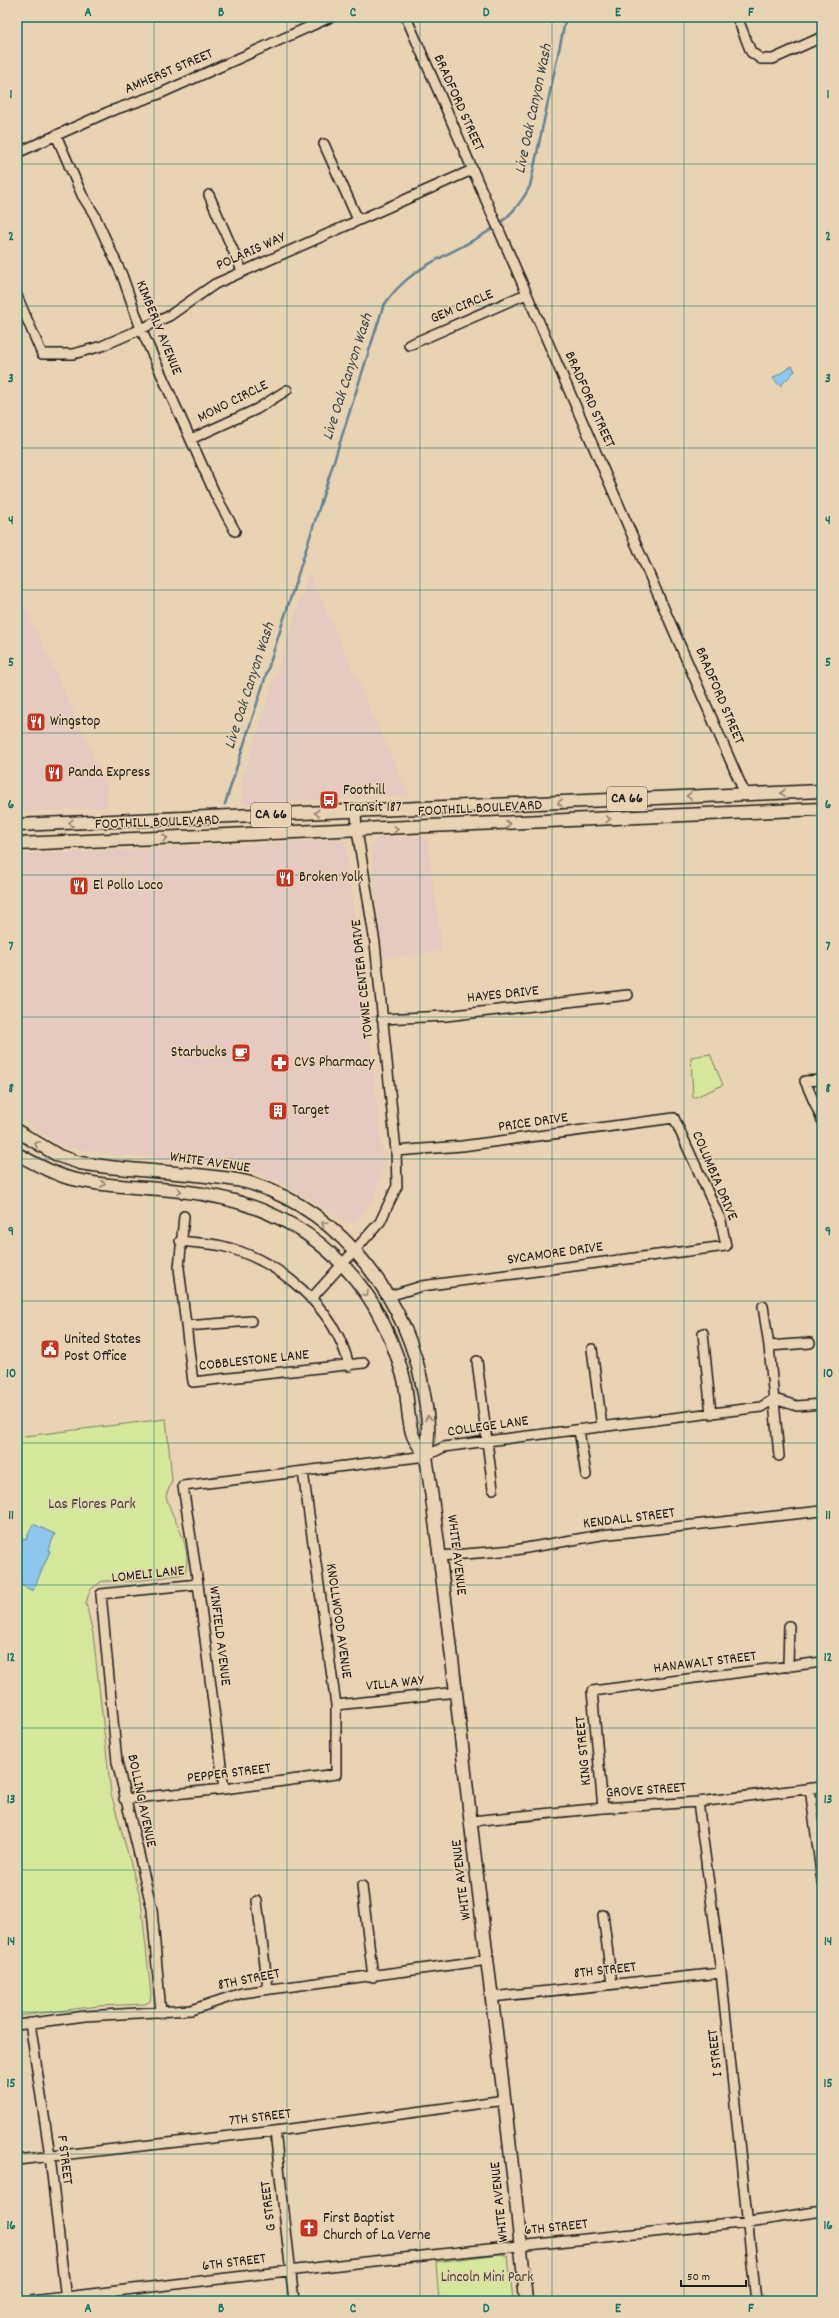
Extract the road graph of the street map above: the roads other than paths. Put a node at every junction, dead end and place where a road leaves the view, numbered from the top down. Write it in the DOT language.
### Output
graph roads {
  1 [pos="331,17"];
  2 [pos="406,17"];
  3 [pos="737,17"];
  4 [pos="822,36"];
  5 [pos="56,135"];
  6 [pos="324,144"];
  7 [pos="17,153"];
  8 [pos="472,170"];
  9 [pos="209,195"];
  10 [pos="358,220"];
  11 [pos="242,271"];
  12 [pos="526,294"];
  13 [pos="17,296"];
  14 [pos="141,330"];
  15 [pos="409,345"];
  16 [pos="287,390"];
  17 [pos="191,439"];
  18 [pos="235,531"];
  19 [pos="822,792"];
  20 [pos="745,794"];
  21 [pos="822,809"];
  22 [pos="356,812"];
  23 [pos="17,825"];
  24 [pos="357,830"];
  25 [pos="17,844"];
  26 [pos="628,996"];
  27 [pos="382,1019"];
  28 [pos="822,1080"];
  29 [pos="674,1118"];
  30 [pos="822,1120"];
  31 [pos="17,1130"];
  32 [pos="396,1151"];
  33 [pos="17,1154"];
  34 [pos="184,1216"];
  35 [pos="180,1241"];
  36 [pos="726,1246"];
  37 [pos="353,1250"];
  38 [pos="341,1263"];
  39 [pos="390,1296"];
  40 [pos="311,1298"];
  41 [pos="763,1306"];
  42 [pos="252,1321"];
  43 [pos="186,1326"];
  44 [pos="703,1333"];
  45 [pos="810,1343"];
  46 [pos="769,1346"];
  47 [pos="592,1349"];
  48 [pos="477,1361"];
  49 [pos="364,1364"];
  50 [pos="349,1366"];
  51 [pos="774,1399"];
  52 [pos="822,1404"];
  53 [pos="711,1414"];
  54 [pos="602,1427"];
  55 [pos="579,1430"];
  56 [pos="487,1441"];
  57 [pos="426,1456"];
  58 [pos="779,1456"];
  59 [pos="303,1472"];
  60 [pos="586,1475"];
  61 [pos="183,1486"];
  62 [pos="493,1489"];
  63 [pos="822,1510"];
  64 [pos="440,1556"];
  65 [pos="198,1584"];
  66 [pos="101,1594"];
  67 [pos="789,1626"];
  68 [pos="822,1662"];
  69 [pos="788,1667"];
  70 [pos="592,1691"];
  71 [pos="457,1692"];
  72 [pos="336,1705"];
  73 [pos="336,1774"];
  74 [pos="822,1787"];
  75 [pos="810,1788"];
  76 [pos="224,1789"];
  77 [pos="124,1799"];
  78 [pos="698,1802"];
  79 [pos="603,1808"];
  80 [pos="471,1821"];
  81 [pos="822,1881"];
  82 [pos="362,1886"];
  83 [pos="257,1901"];
  84 [pos="603,1915"];
  85 [pos="488,1960"];
  86 [pos="721,1973"];
  87 [pos="373,1977"];
  88 [pos="612,1984"];
  89 [pos="268,1989"];
  90 [pos="492,1997"];
  91 [pos="161,2013"];
  92 [pos="30,2023"];
  93 [pos="17,2025"];
  94 [pos="505,2100"];
  95 [pos="275,2131"];
  96 [pos="50,2156"];
  97 [pos="17,2160"];
  98 [pos="822,2211"];
  99 [pos="749,2222"];
  100 [pos="520,2246"];
  101 [pos="291,2271"];
  102 [pos="66,2299"];
  103 [pos="31,2301"];
  104 [pos="294,2301"];
  105 [pos="526,2301"];
  106 [pos="756,2301"];
  1 -- 5 [label="street, AMHERST STREET"];
  2 -- 8 [label="street, BRADFORD STREET"];
  3 -- 4 [label="street"];
  5 -- 7 [label="street, AMHERST STREET"];
  5 -- 14 [label="street, KIMBERLY AVENUE"];
  6 -- 10 [label="street"];
  8 -- 10 [label="street, POLARIS WAY"];
  8 -- 12 [label="street, BRADFORD STREET"];
  9 -- 11 [label="street"];
  10 -- 11 [label="street, POLARIS WAY"];
  11 -- 14 [label="street, POLARIS WAY"];
  12 -- 15 [label="street, GEM CIRCLE"];
  12 -- 20 [label="street, BRADFORD STREET"];
  13 -- 14 [label="street, POLARIS WAY"];
  14 -- 17 [label="street, KIMBERLY AVENUE"];
  16 -- 17 [label="street, MONO CIRCLE"];
  17 -- 18 [label="street, KIMBERLY AVENUE"];
  19 -- 20 [label="main road, CA 66, one-way"];
  20 -- 22 [label="main road, FOOTHILL BOULEVARD / CA 66, one-way"];
  24 -- 21 [label="main road, FOOTHILL BOULEVARD / CA 66, one-way"];
  22 -- 23 [label="main road, FOOTHILL BOULEVARD / CA 66, one-way"];
  22 -- 24 [label="street, TOWNE CENTER DRIVE"];
  25 -- 24 [label="main road, FOOTHILL BOULEVARD / CA 66, one-way"];
  24 -- 27 [label="street, TOWNE CENTER DRIVE"];
  26 -- 27 [label="street, HAYES DRIVE"];
  27 -- 32 [label="street, TOWNE CENTER DRIVE"];
  28 -- 30 [label="street"];
  29 -- 32 [label="street, PRICE DRIVE"];
  29 -- 36 [label="street, COLUMBIA DRIVE"];
  37 -- 31 [label="main road, WHITE AVENUE, one-way"];
  32 -- 37 [label="street, TOWNE CENTER DRIVE"];
  33 -- 38 [label="main road, WHITE AVENUE, one-way"];
  34 -- 35 [label="street, COBBLESTONE LANE"];
  35 -- 40 [label="street"];
  35 -- 43 [label="street, COBBLESTONE LANE"];
  36 -- 39 [label="street, SYCAMORE DRIVE"];
  37 -- 38 [label="street, TOWNE CENTER DRIVE"];
  37 -- 39 [label="main road, WHITE AVENUE"];
  38 -- 40 [label="street, TOWNE CENTER DRIVE"];
  38 -- 57 [label="main road, WHITE AVENUE, one-way"];
  57 -- 39 [label="main road, WHITE AVENUE, one-way"];
  40 -- 50 [label="street"];
  41 -- 46 [label="street"];
  42 -- 43 [label="street"];
  43 -- 50 [label="street, COBBLESTONE LANE"];
  44 -- 53 [label="street"];
  45 -- 46 [label="street"];
  46 -- 51 [label="street"];
  47 -- 54 [label="street"];
  48 -- 56 [label="street"];
  49 -- 50 [label="street, COBBLESTONE LANE"];
  51 -- 52 [label="street"];
  51 -- 53 [label="street, COLLEGE LANE"];
  51 -- 58 [label="street"];
  53 -- 54 [label="street, COLLEGE LANE"];
  54 -- 55 [label="street, COLLEGE LANE"];
  55 -- 56 [label="street, COLLEGE LANE"];
  55 -- 60 [label="street"];
  56 -- 57 [label="street, COLLEGE LANE"];
  56 -- 62 [label="street"];
  57 -- 59 [label="street, COLLEGE LANE"];
  57 -- 64 [label="main road, WHITE AVENUE"];
  59 -- 61 [label="street, COLLEGE LANE"];
  59 -- 72 [label="street, KNOLLWOOD AVENUE"];
  61 -- 65 [label="street, WINFIELD AVENUE"];
  63 -- 64 [label="street, KENDALL STREET"];
  64 -- 71 [label="main road, WHITE AVENUE"];
  65 -- 66 [label="street, LOMELI LANE"];
  65 -- 76 [label="street, WINFIELD AVENUE"];
  66 -- 77 [label="street, BOLLING AVENUE"];
  67 -- 69 [label="street"];
  68 -- 69 [label="street, HANAWALT STREET"];
  69 -- 70 [label="street, HANAWALT STREET"];
  70 -- 79 [label="street, KING STREET"];
  71 -- 72 [label="street, VILLA WAY"];
  71 -- 80 [label="main road, WHITE AVENUE"];
  72 -- 73 [label="street, KNOLLWOOD AVENUE"];
  73 -- 76 [label="street, PEPPER STREET"];
  74 -- 75 [label="street, GROVE STREET"];
  75 -- 78 [label="street, GROVE STREET"];
  75 -- 81 [label="street"];
  76 -- 77 [label="street, PEPPER STREET"];
  77 -- 91 [label="street, BOLLING AVENUE"];
  78 -- 79 [label="street, GROVE STREET"];
  78 -- 86 [label="street, I STREET"];
  79 -- 80 [label="street, GROVE STREET"];
  80 -- 85 [label="main road, WHITE AVENUE"];
  82 -- 87 [label="street"];
  83 -- 89 [label="street"];
  84 -- 88 [label="street"];
  85 -- 87 [label="street, 8TH STREET"];
  85 -- 90 [label="main road, WHITE AVENUE"];
  86 -- 88 [label="street, 8TH STREET"];
  86 -- 99 [label="street, I STREET"];
  87 -- 89 [label="street, 8TH STREET"];
  88 -- 90 [label="street, 8TH STREET"];
  89 -- 91 [label="street, 8TH STREET"];
  90 -- 94 [label="main road, WHITE AVENUE"];
  91 -- 92 [label="street, 8TH STREET"];
  92 -- 93 [label="street, 8TH STREET"];
  92 -- 96 [label="street, F STREET"];
  94 -- 95 [label="street, 7TH STREET"];
  94 -- 100 [label="main road, WHITE AVENUE"];
  95 -- 96 [label="street, 7TH STREET"];
  95 -- 101 [label="street, G STREET"];
  96 -- 97 [label="street, 7TH STREET"];
  96 -- 102 [label="street, F STREET"];
  98 -- 99 [label="street, 6TH STREET"];
  99 -- 100 [label="street, 6TH STREET"];
  99 -- 106 [label="street, I STREET"];
  100 -- 101 [label="street, 6TH STREET"];
  100 -- 105 [label="main road, WHITE AVENUE"];
  101 -- 102 [label="street, 6TH STREET"];
  101 -- 104 [label="street, G STREET"];
  102 -- 103 [label="street, 6TH STREET"];
}
